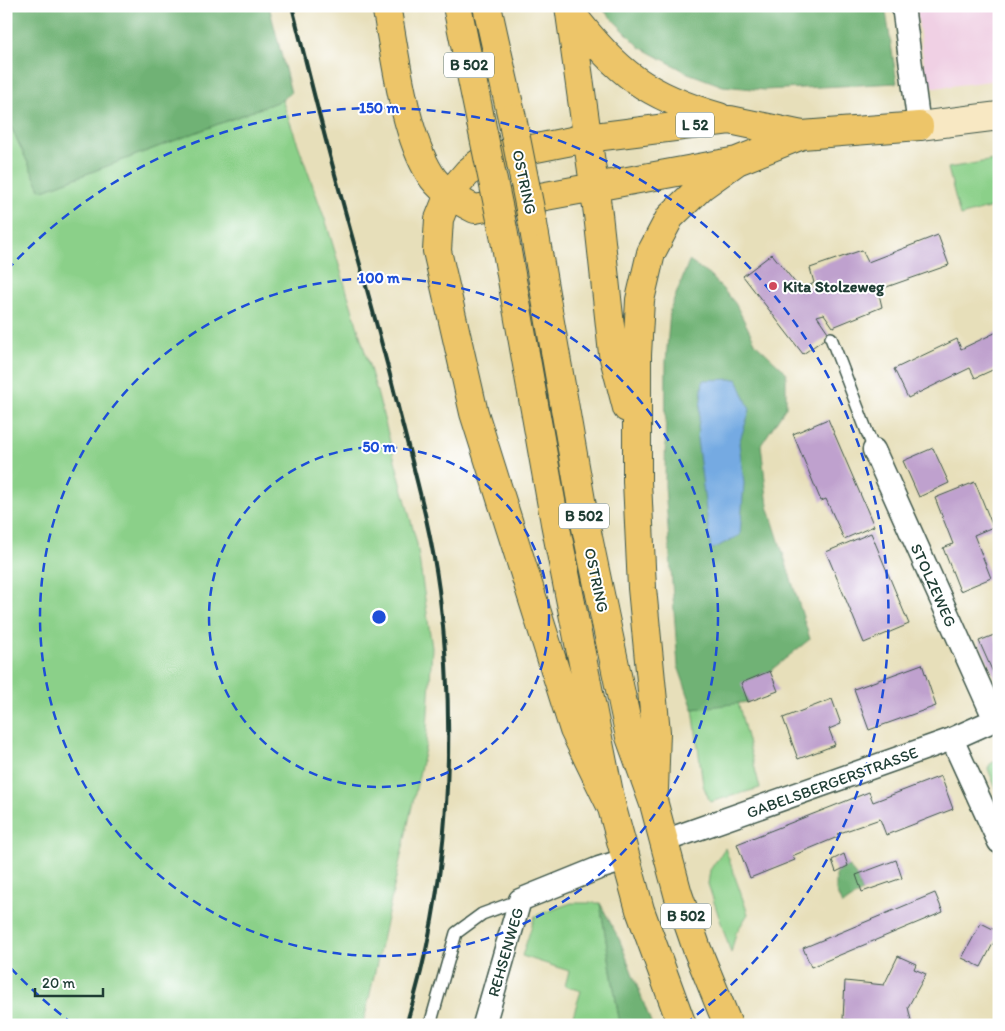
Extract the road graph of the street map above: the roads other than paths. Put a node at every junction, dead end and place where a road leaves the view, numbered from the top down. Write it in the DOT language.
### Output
graph roads {
  1 [pos="386,6"];
  2 [pos="457,6"];
  3 [pos="487,6"];
  4 [pos="903,6"];
  5 [pos="570,9"];
  6 [pos="999,116"];
  7 [pos="730,120"];
  8 [pos="918,126"];
  9 [pos="802,135"];
  10 [pos="587,138"];
  11 [pos="737,161"];
  12 [pos="594,188"];
  13 [pos="449,194"];
  14 [pos="830,338"];
  15 [pos="637,446"];
  16 [pos="874,450"];
  17 [pos="997,719"];
  18 [pos="952,739"];
  19 [pos="654,804"];
  20 [pos="612,808"];
  21 [pos="664,841"];
  22 [pos="999,842"];
  23 [pos="626,860"];
  24 [pos="520,900"];
  25 [pos="430,1025"];
  26 [pos="484,1025"];
  27 [pos="682,1025"];
  28 [pos="728,1025"];
  1 -- 13 [label="highway"];
  2 -- 20 [label="highway, OSTRING / B 502, bridge"];
  3 -- 19 [label="highway, OSTRING / B 502, bridge"];
  4 -- 8 [label="street"];
  5 -- 7 [label="highway"];
  5 -- 10 [label="highway"];
  6 -- 8 [label="main road, L 52"];
  7 -- 9 [label="highway, L 52"];
  7 -- 10 [label="highway, L 52"];
  8 -- 9 [label="highway, L 52"];
  9 -- 11 [label="highway"];
  10 -- 12 [label="highway"];
  10 -- 13 [label="highway, L 52"];
  11 -- 12 [label="highway"];
  11 -- 15 [label="highway"];
  12 -- 13 [label="highway"];
  12 -- 15 [label="highway"];
  13 -- 20 [label="highway"];
  14 -- 16 [label="lane"];
  15 -- 19 [label="highway"];
  16 -- 17 [label="street, STOLZEWEG"];
  17 -- 18 [label="street, GABELSBERGERSTRASSE"];
  18 -- 21 [label="street, GABELSBERGERSTRASSE"];
  18 -- 22 [label="street"];
  19 -- 21 [label="highway, OSTRING / B 502"];
  20 -- 23 [label="highway, OSTRING / B 502"];
  21 -- 28 [label="highway, OSTRING / B 502"];
  23 -- 24 [label="street, REHSENWEG"];
  23 -- 27 [label="highway, OSTRING / B 502"];
  24 -- 25 [label="lane"];
  24 -- 26 [label="street, REHSENWEG"];
}
